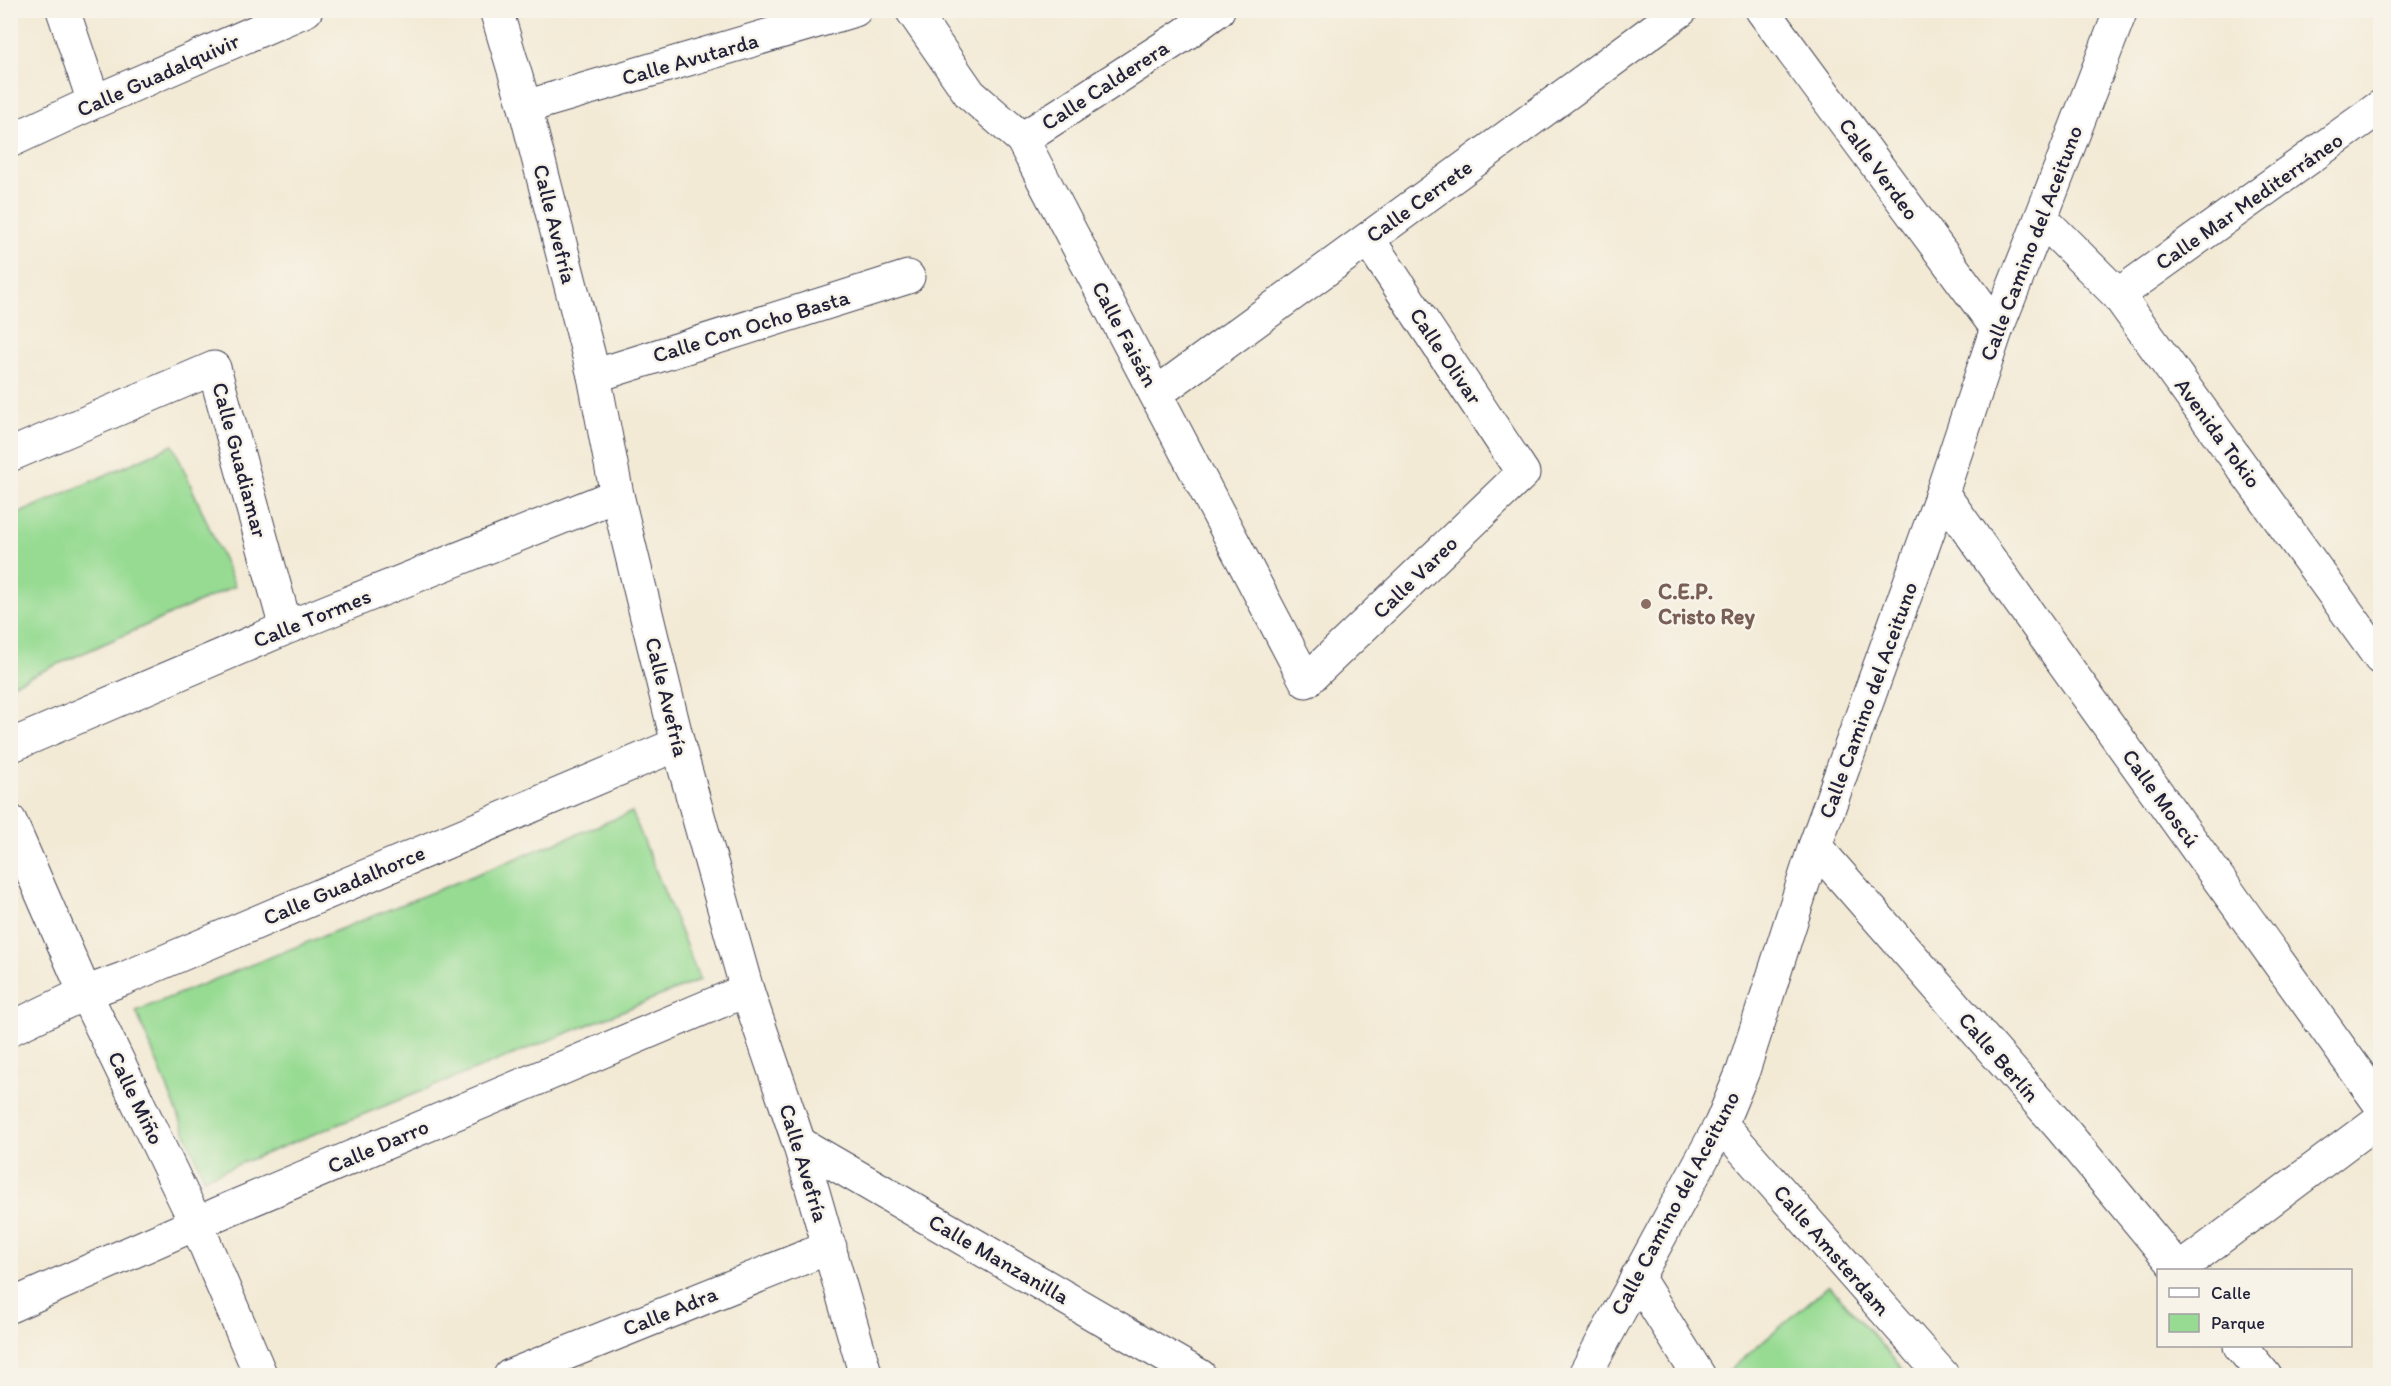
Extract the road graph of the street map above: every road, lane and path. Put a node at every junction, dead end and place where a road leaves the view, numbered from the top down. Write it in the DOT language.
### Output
graph roads {
  1 [pos="63,10"];
  2 [pos="306,10"];
  3 [pos="496,10"];
  4 [pos="855,10"];
  5 [pos="912,10"];
  6 [pos="1218,10"];
  7 [pos="1681,10"];
  8 [pos="1762,10"];
  9 [pos="2121,10"];
  10 [pos="1183,22"];
  11 [pos="94,102"];
  12 [pos="2380,107"];
  13 [pos="525,108"];
  14 [pos="1022,139"];
  15 [pos="10,141"];
  16 [pos="2041,218"];
  17 [pos="1368,239"];
  18 [pos="908,277"];
  19 [pos="2118,294"];
  20 [pos="1997,328"];
  21 [pos="594,376"];
  22 [pos="1157,393"];
  23 [pos="10,455"];
  24 [pos="1523,473"];
  25 [pos="1942,493"];
  26 [pos="617,495"];
  27 [pos="286,628"];
  28 [pos="2380,658"];
  29 [pos="1306,681"];
  30 [pos="678,744"];
  31 [pos="10,746"];
  32 [pos="10,821"];
  33 [pos="1815,846"];
  34 [pos="747,990"];
  35 [pos="85,993"];
  36 [pos="10,1029"];
  37 [pos="2380,1104"];
  38 [pos="2380,1119"];
  39 [pos="1721,1124"];
  40 [pos="799,1143"];
  41 [pos="196,1223"];
  42 [pos="830,1247"];
  43 [pos="2177,1269"];
  44 [pos="2179,1269"];
  45 [pos="1637,1277"];
  46 [pos="10,1306"];
  47 [pos="2241,1347"];
  48 [pos="261,1376"];
  49 [pos="510,1376"];
  50 [pos="866,1376"];
  51 [pos="1200,1376"];
  52 [pos="1584,1376"];
  53 [pos="1699,1376"];
  54 [pos="1943,1376"];
  55 [pos="2265,1376"];
  1 -- 11 [label="street"];
  2 -- 11 [label="street, Calle Guadalquivir"];
  3 -- 13 [label="street, Calle Avefría"];
  4 -- 13 [label="street, Calle Avutarda"];
  5 -- 14 [label="street, Calle Faisán"];
  6 -- 10 [label="street, Calle Calderera"];
  7 -- 17 [label="street, Calle Cerrete"];
  8 -- 20 [label="street, Calle Verdeo"];
  9 -- 16 [label="street, Calle Camino del Aceituno"];
  10 -- 14 [label="street, Calle Calderera"];
  11 -- 15 [label="street, Calle Guadalquivir"];
  12 -- 19 [label="street, Calle Mar Mediterráneo"];
  13 -- 21 [label="street, Calle Avefría"];
  14 -- 22 [label="street, Calle Faisán"];
  16 -- 19 [label="street, Avenida Tokio"];
  16 -- 20 [label="street, Calle Camino del Aceituno"];
  17 -- 22 [label="street, Calle Cerrete"];
  17 -- 24 [label="street, Calle Olivar"];
  18 -- 21 [label="street, Calle Con Ocho Basta"];
  19 -- 28 [label="street, Avenida Tokio"];
  20 -- 25 [label="street, Calle Camino del Aceituno"];
  21 -- 26 [label="street, Calle Avefría"];
  22 -- 29 [label="street, Calle Faisán"];
  23 -- 27 [label="street, Calle Guadiamar"];
  24 -- 29 [label="street, Calle Vareo"];
  25 -- 33 [label="street, Calle Camino del Aceituno"];
  25 -- 37 [label="street, Calle Moscú"];
  26 -- 27 [label="street, Calle Tormes"];
  26 -- 30 [label="street, Calle Avefría"];
  27 -- 31 [label="street, Calle Tormes"];
  30 -- 34 [label="street, Calle Avefría"];
  30 -- 35 [label="street, Calle Guadalhorce"];
  32 -- 35 [label="street, Calle Miño"];
  33 -- 39 [label="street, Calle Camino del Aceituno"];
  33 -- 43 [label="street, Calle Berlín"];
  34 -- 40 [label="street, Calle Avefría"];
  34 -- 41 [label="street, Calle Darro"];
  35 -- 36 [label="street, Calle Guadalhorce"];
  35 -- 41 [label="street, Calle Miño"];
  38 -- 44 [label="street"];
  39 -- 45 [label="street, Calle Camino del Aceituno"];
  39 -- 54 [label="street, Calle Amsterdam"];
  40 -- 42 [label="street, Calle Avefría"];
  40 -- 51 [label="street, Calle Manzanilla"];
  41 -- 46 [label="street, Calle Darro"];
  41 -- 48 [label="street, Calle Miño"];
  42 -- 49 [label="street, Calle Adra"];
  42 -- 50 [label="street, Calle Avefría"];
  45 -- 52 [label="street, Calle Camino del Aceituno"];
  45 -- 53 [label="street"];
  47 -- 55 [label="street"];
}
